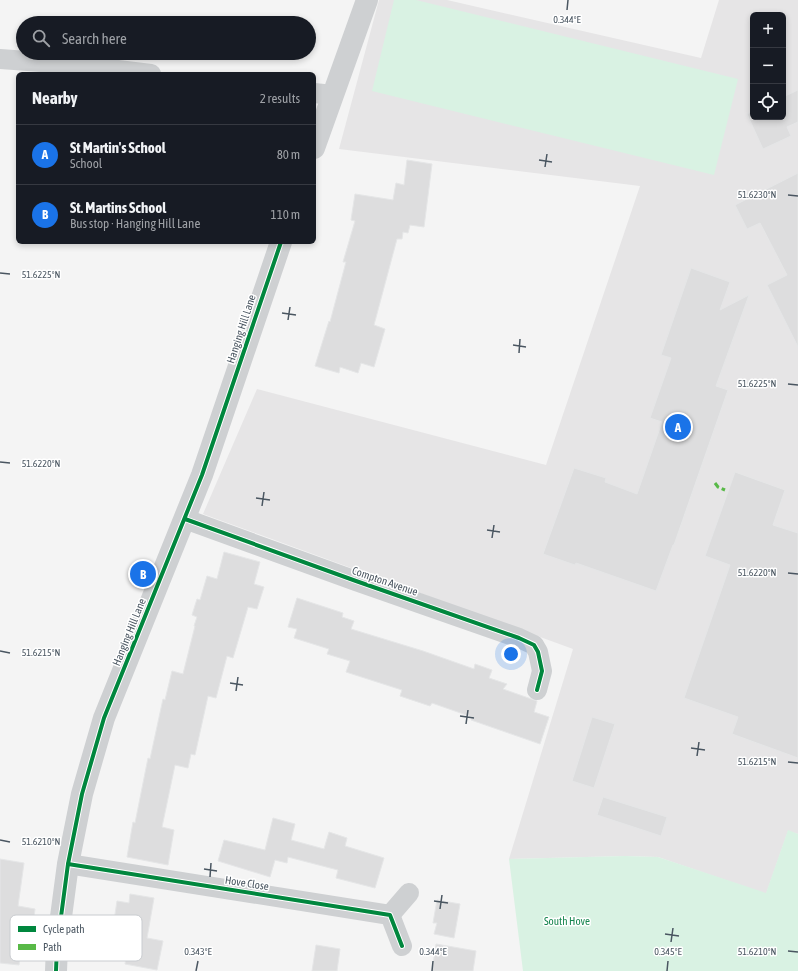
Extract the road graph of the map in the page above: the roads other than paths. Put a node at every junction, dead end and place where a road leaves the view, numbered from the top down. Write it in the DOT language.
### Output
graph roads {
  1 [pos="367,0"];
  2 [pos="0,59"];
  3 [pos="134,72"];
  4 [pos="323,94"];
  5 [pos="316,136"];
  6 [pos="280,244"];
  7 [pos="184,519"];
  8 [pos="537,690"];
  9 [pos="68,864"];
  10 [pos="409,893"];
  11 [pos="61,915"];
  12 [pos="390,915"];
  13 [pos="402,946"];
  14 [pos="56,961"];
  15 [pos="56,971"];
  1 -- 4 [label="street"];
  2 -- 3 [label="street"];
  4 -- 5 [label="street"];
  6 -- 7 [label="street, Hanging Hill Lane"];
  7 -- 8 [label="street, Compton Avenue"];
  7 -- 9 [label="street, Hanging Hill Lane"];
  9 -- 11 [label="street, Hanging Hill Lane"];
  9 -- 12 [label="street, Hove Close"];
  10 -- 12 [label="street"];
  12 -- 13 [label="street"];
  14 -- 15 [label="street, Hanging Hill Lane"];
}
